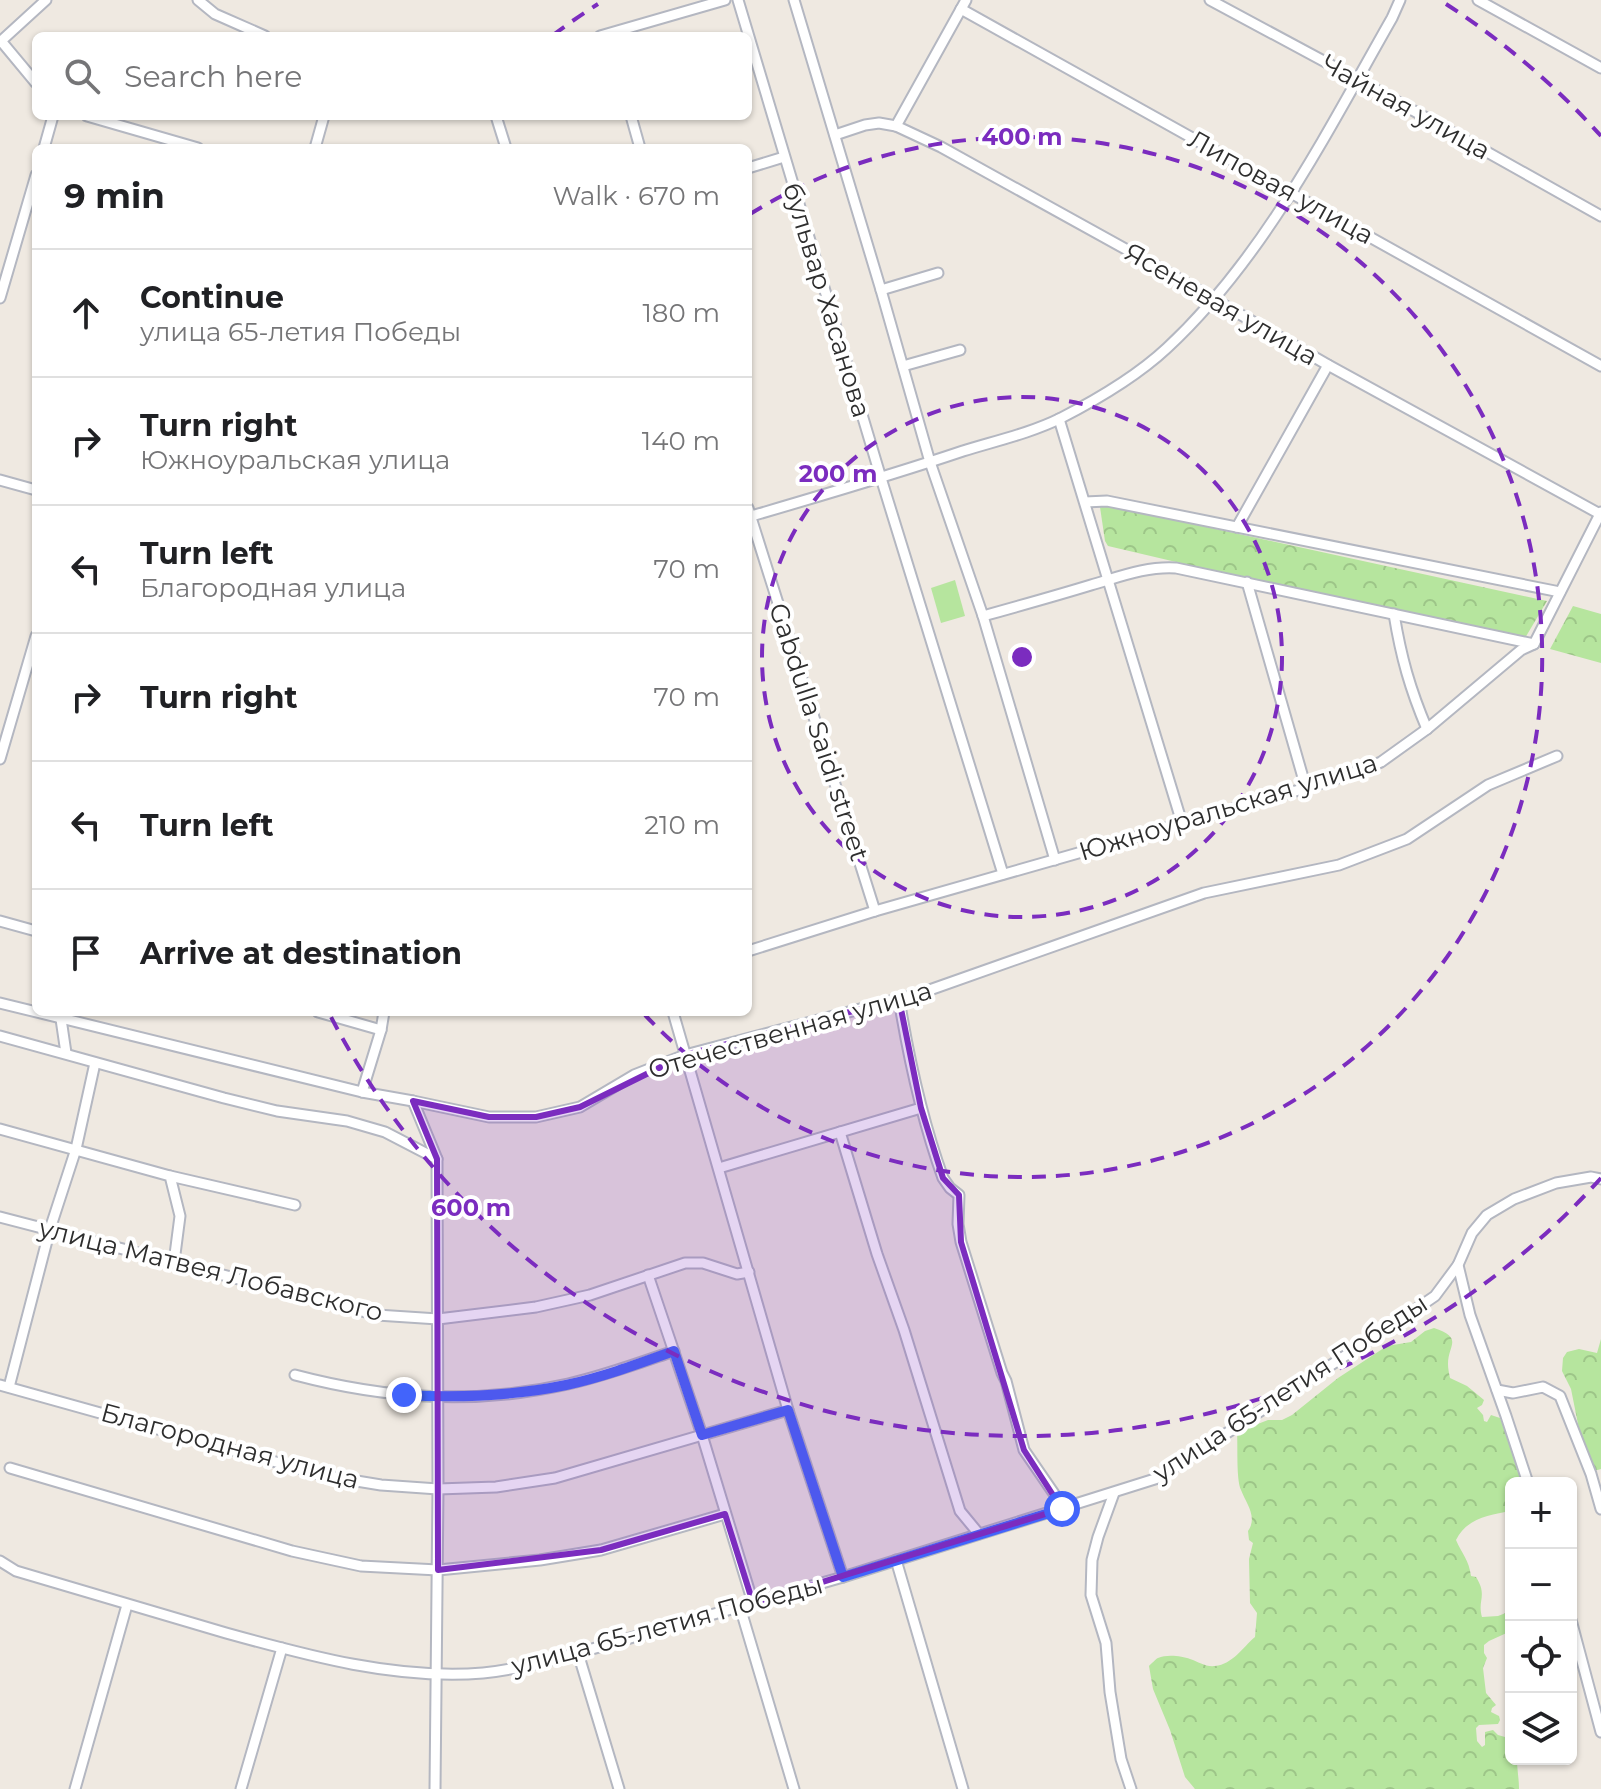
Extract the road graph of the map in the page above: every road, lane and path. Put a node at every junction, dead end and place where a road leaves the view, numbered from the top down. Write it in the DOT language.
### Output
graph roads {
  1 [pos="46,0"];
  2 [pos="198,0"];
  3 [pos="725,0"];
  4 [pos="738,0"];
  5 [pos="794,0"];
  6 [pos="1210,0"];
  7 [pos="1400,0"];
  8 [pos="1478,0"];
  9 [pos="964,5"];
  10 [pos="256,32"];
  11 [pos="615,32"];
  12 [pos="747,32"];
  13 [pos="0,41"];
  14 [pos="752,48"];
  15 [pos="1601,68"];
  16 [pos="32,78"];
  17 [pos="1357,79"];
  18 [pos="52,120"];
  19 [pos="99,120"];
  20 [pos="323,120"];
  21 [pos="497,120"];
  22 [pos="632,120"];
  23 [pos="896,126"];
  24 [pos="835,135"];
  25 [pos="45,144"];
  26 [pos="174,144"];
  27 [pos="316,144"];
  28 [pos="505,144"];
  29 [pos="639,144"];
  30 [pos="784,157"];
  31 [pos="752,167"];
  32 [pos="32,189"];
  33 [pos="1291,192"];
  34 [pos="1601,216"];
  35 [pos="938,273"];
  36 [pos="881,290"];
  37 [pos="0,298"];
  38 [pos="1215,300"];
  39 [pos="960,350"];
  40 [pos="1328,365"];
  41 [pos="903,366"];
  42 [pos="1601,366"];
  43 [pos="1059,419"];
  44 [pos="930,462"];
  45 [pos="881,478"];
  46 [pos="0,480"];
  47 [pos="32,489"];
  48 [pos="1085,502"];
  49 [pos="752,513"];
  50 [pos="1600,513"];
  51 [pos="752,523"];
  52 [pos="1237,527"];
  53 [pos="1109,580"];
  54 [pos="1247,582"];
  55 [pos="1560,592"];
  56 [pos="1394,614"];
  57 [pos="983,616"];
  58 [pos="1534,644"];
  59 [pos="32,650"];
  60 [pos="1427,729"];
  61 [pos="1557,756"];
  62 [pos="0,759"];
  63 [pos="1306,788"];
  64 [pos="1182,823"];
  65 [pos="1055,860"];
  66 [pos="1003,874"];
  67 [pos="875,911"];
  68 [pos="0,921"];
  69 [pos="32,930"];
  70 [pos="752,949"];
  71 [pos="899,999"];
  72 [pos="0,1003"];
  73 [pos="32,1010"];
  74 [pos="62,1016"];
  75 [pos="332,1016"];
  76 [pos="383,1016"];
  77 [pos="674,1016"];
  78 [pos="381,1030"];
  79 [pos="0,1036"];
  80 [pos="66,1053"];
  81 [pos="685,1055"];
  82 [pos="95,1063"];
  83 [pos="362,1092"];
  84 [pos="413,1101"];
  85 [pos="921,1108"];
  86 [pos="0,1129"];
  87 [pos="840,1132"];
  88 [pos="76,1149"];
  89 [pos="437,1159"];
  90 [pos="719,1168"];
  91 [pos="170,1176"];
  92 [pos="1601,1179"];
  93 [pos="295,1205"];
  94 [pos="0,1217"];
  95 [pos="50,1229"];
  96 [pos="174,1262"];
  97 [pos="1458,1265"];
  98 [pos="749,1272"];
  99 [pos="648,1275"];
  100 [pos="438,1319"];
  101 [pos="674,1351"];
  102 [pos="295,1375"];
  103 [pos="4,1386"];
  104 [pos="1497,1390"];
  105 [pos="437,1397"];
  106 [pos="788,1410"];
  107 [pos="702,1435"];
  108 [pos="10,1468"];
  109 [pos="1526,1477"];
  110 [pos="438,1489"];
  111 [pos="1114,1493"];
  112 [pos="1062,1509"];
  113 [pos="1601,1509"];
  114 [pos="725,1514"];
  115 [pos="979,1534"];
  116 [pos="896,1560"];
  117 [pos="0,1561"];
  118 [pos="438,1570"];
  119 [pos="843,1577"];
  120 [pos="753,1603"];
  121 [pos="127,1605"];
  122 [pos="740,1607"];
  123 [pos="1571,1621"];
  124 [pos="282,1648"];
  125 [pos="578,1653"];
  126 [pos="437,1674"];
  127 [pos="1601,1732"];
  128 [pos="75,1789"];
  129 [pos="241,1789"];
  130 [pos="435,1789"];
  131 [pos="619,1789"];
  132 [pos="794,1789"];
  133 [pos="963,1789"];
  134 [pos="1131,1789"];
  1 -- 13 [label="street"];
  2 -- 10 [label="street"];
  3 -- 11 [label="street"];
  4 -- 12 [label="street, бульвар Хасанова"];
  5 -- 24 [label="street, бульвар Хасанова"];
  6 -- 17 [label="street, Чайная улица"];
  7 -- 17 [label="street"];
  8 -- 15 [label="street"];
  9 -- 23 [label="street"];
  9 -- 33 [label="street, Липовая улица"];
  13 -- 16 [label="street"];
  14 -- 30 [label="street, бульвар Хасанова"];
  17 -- 33 [label="street"];
  17 -- 34 [label="street, Чайная улица"];
  18 -- 25 [label="street"];
  19 -- 26 [label="street"];
  20 -- 27 [label="street"];
  21 -- 28 [label="street"];
  22 -- 29 [label="street"];
  23 -- 24 [label="street, Ясеневая улица"];
  23 -- 38 [label="street, Ясеневая улица"];
  24 -- 36 [label="street, бульвар Хасанова"];
  30 -- 31 [label="street"];
  30 -- 45 [label="street, бульвар Хасанова"];
  32 -- 37 [label="street"];
  33 -- 38 [label="street"];
  33 -- 42 [label="street, Липовая улица"];
  35 -- 36 [label="street"];
  36 -- 41 [label="street, бульвар Хасанова"];
  38 -- 40 [label="street, Ясеневая улица"];
  38 -- 43 [label="street"];
  39 -- 41 [label="street"];
  40 -- 50 [label="street, Ясеневая улица"];
  40 -- 52 [label="street"];
  41 -- 44 [label="street, бульвар Хасанова"];
  43 -- 44 [label="street"];
  43 -- 48 [label="street"];
  44 -- 45 [label="street"];
  44 -- 57 [label="street, бульвар Хасанова"];
  45 -- 49 [label="street"];
  45 -- 66 [label="street, бульвар Хасанова"];
  46 -- 47 [label="street"];
  48 -- 52 [label="street"];
  48 -- 53 [label="street"];
  50 -- 55 [label="street, Южноуральская улица"];
  51 -- 67 [label="street, Gabdulla Saidi street"];
  52 -- 55 [label="street"];
  53 -- 54 [label="street"];
  53 -- 57 [label="street"];
  53 -- 64 [label="street"];
  54 -- 56 [label="street"];
  54 -- 63 [label="street"];
  55 -- 58 [label="street, Южноуральская улица"];
  56 -- 58 [label="street"];
  56 -- 60 [label="street"];
  57 -- 65 [label="street, бульвар Хасанова"];
  58 -- 60 [label="street, Южноуральская улица"];
  59 -- 62 [label="street"];
  60 -- 63 [label="street, Южноуральская улица"];
  61 -- 71 [label="street, Отечественная улица"];
  63 -- 64 [label="street, Южноуральская улица"];
  64 -- 65 [label="street, Южноуральская улица"];
  65 -- 66 [label="street, Южноуральская улица"];
  66 -- 67 [label="street, Южноуральская улица"];
  67 -- 70 [label="street, Южноуральская улица"];
  68 -- 69 [label="street"];
  71 -- 81 [label="street, Отечественная улица"];
  71 -- 85 [label="street"];
  72 -- 73 [label="street, Отечественная улица"];
  74 -- 80 [label="street"];
  74 -- 83 [label="street, Отечественная улица"];
  75 -- 78 [label="street"];
  76 -- 78 [label="street"];
  77 -- 81 [label="street"];
  78 -- 83 [label="street"];
  79 -- 80 [label="street"];
  80 -- 82 [label="street"];
  81 -- 84 [label="street, Отечественная улица"];
  81 -- 90 [label="street"];
  82 -- 88 [label="street"];
  82 -- 89 [label="street"];
  83 -- 84 [label="street, Отечественная улица"];
  84 -- 89 [label="street"];
  85 -- 87 [label="street"];
  85 -- 112 [label="street"];
  86 -- 88 [label="street"];
  87 -- 90 [label="street"];
  87 -- 115 [label="street"];
  88 -- 91 [label="street"];
  88 -- 95 [label="street"];
  89 -- 100 [label="street"];
  90 -- 98 [label="street"];
  91 -- 93 [label="street"];
  91 -- 96 [label="street"];
  92 -- 97 [label="street, улица 65-летия Победы"];
  94 -- 95 [label="street, улица Матвея Лобавского"];
  95 -- 96 [label="street, улица Матвея Лобавского"];
  95 -- 103 [label="street"];
  96 -- 100 [label="street, улица Матвея Лобавского"];
  97 -- 104 [label="street"];
  97 -- 111 [label="street, улица 65-летия Победы"];
  98 -- 99 [label="street, улица Матвея Лобавского"];
  98 -- 106 [label="street"];
  99 -- 100 [label="street, улица Матвея Лобавского"];
  99 -- 101 [label="street"];
  100 -- 105 [label="street"];
  101 -- 105 [label="street"];
  101 -- 107 [label="street"];
  102 -- 105 [label="street"];
  103 -- 110 [label="street, Благородная улица"];
  104 -- 109 [label="street"];
  104 -- 113 [label="street"];
  105 -- 110 [label="street"];
  106 -- 107 [label="street, Благородная улица"];
  106 -- 119 [label="street"];
  107 -- 110 [label="street, Благородная улица"];
  107 -- 114 [label="street"];
  108 -- 118 [label="street"];
  110 -- 118 [label="street"];
  111 -- 112 [label="street, улица 65-летия Победы"];
  111 -- 134 [label="street"];
  112 -- 115 [label="street, улица 65-летия Победы"];
  114 -- 118 [label="street"];
  114 -- 120 [label="street"];
  115 -- 116 [label="street, улица 65-летия Победы"];
  116 -- 119 [label="street, улица 65-летия Победы"];
  116 -- 133 [label="street"];
  117 -- 121 [label="street, улица 65-летия Победы"];
  118 -- 126 [label="street"];
  119 -- 120 [label="street, улица 65-летия Победы"];
  120 -- 122 [label="street, улица 65-летия Победы"];
  121 -- 124 [label="street, улица 65-летия Победы"];
  121 -- 128 [label="street"];
  122 -- 125 [label="street, улица 65-летия Победы"];
  122 -- 132 [label="street"];
  123 -- 127 [label="street"];
  124 -- 126 [label="street, улица 65-летия Победы"];
  124 -- 129 [label="street"];
  125 -- 126 [label="street, улица 65-летия Победы"];
  125 -- 131 [label="street"];
  126 -- 130 [label="street"];
}
